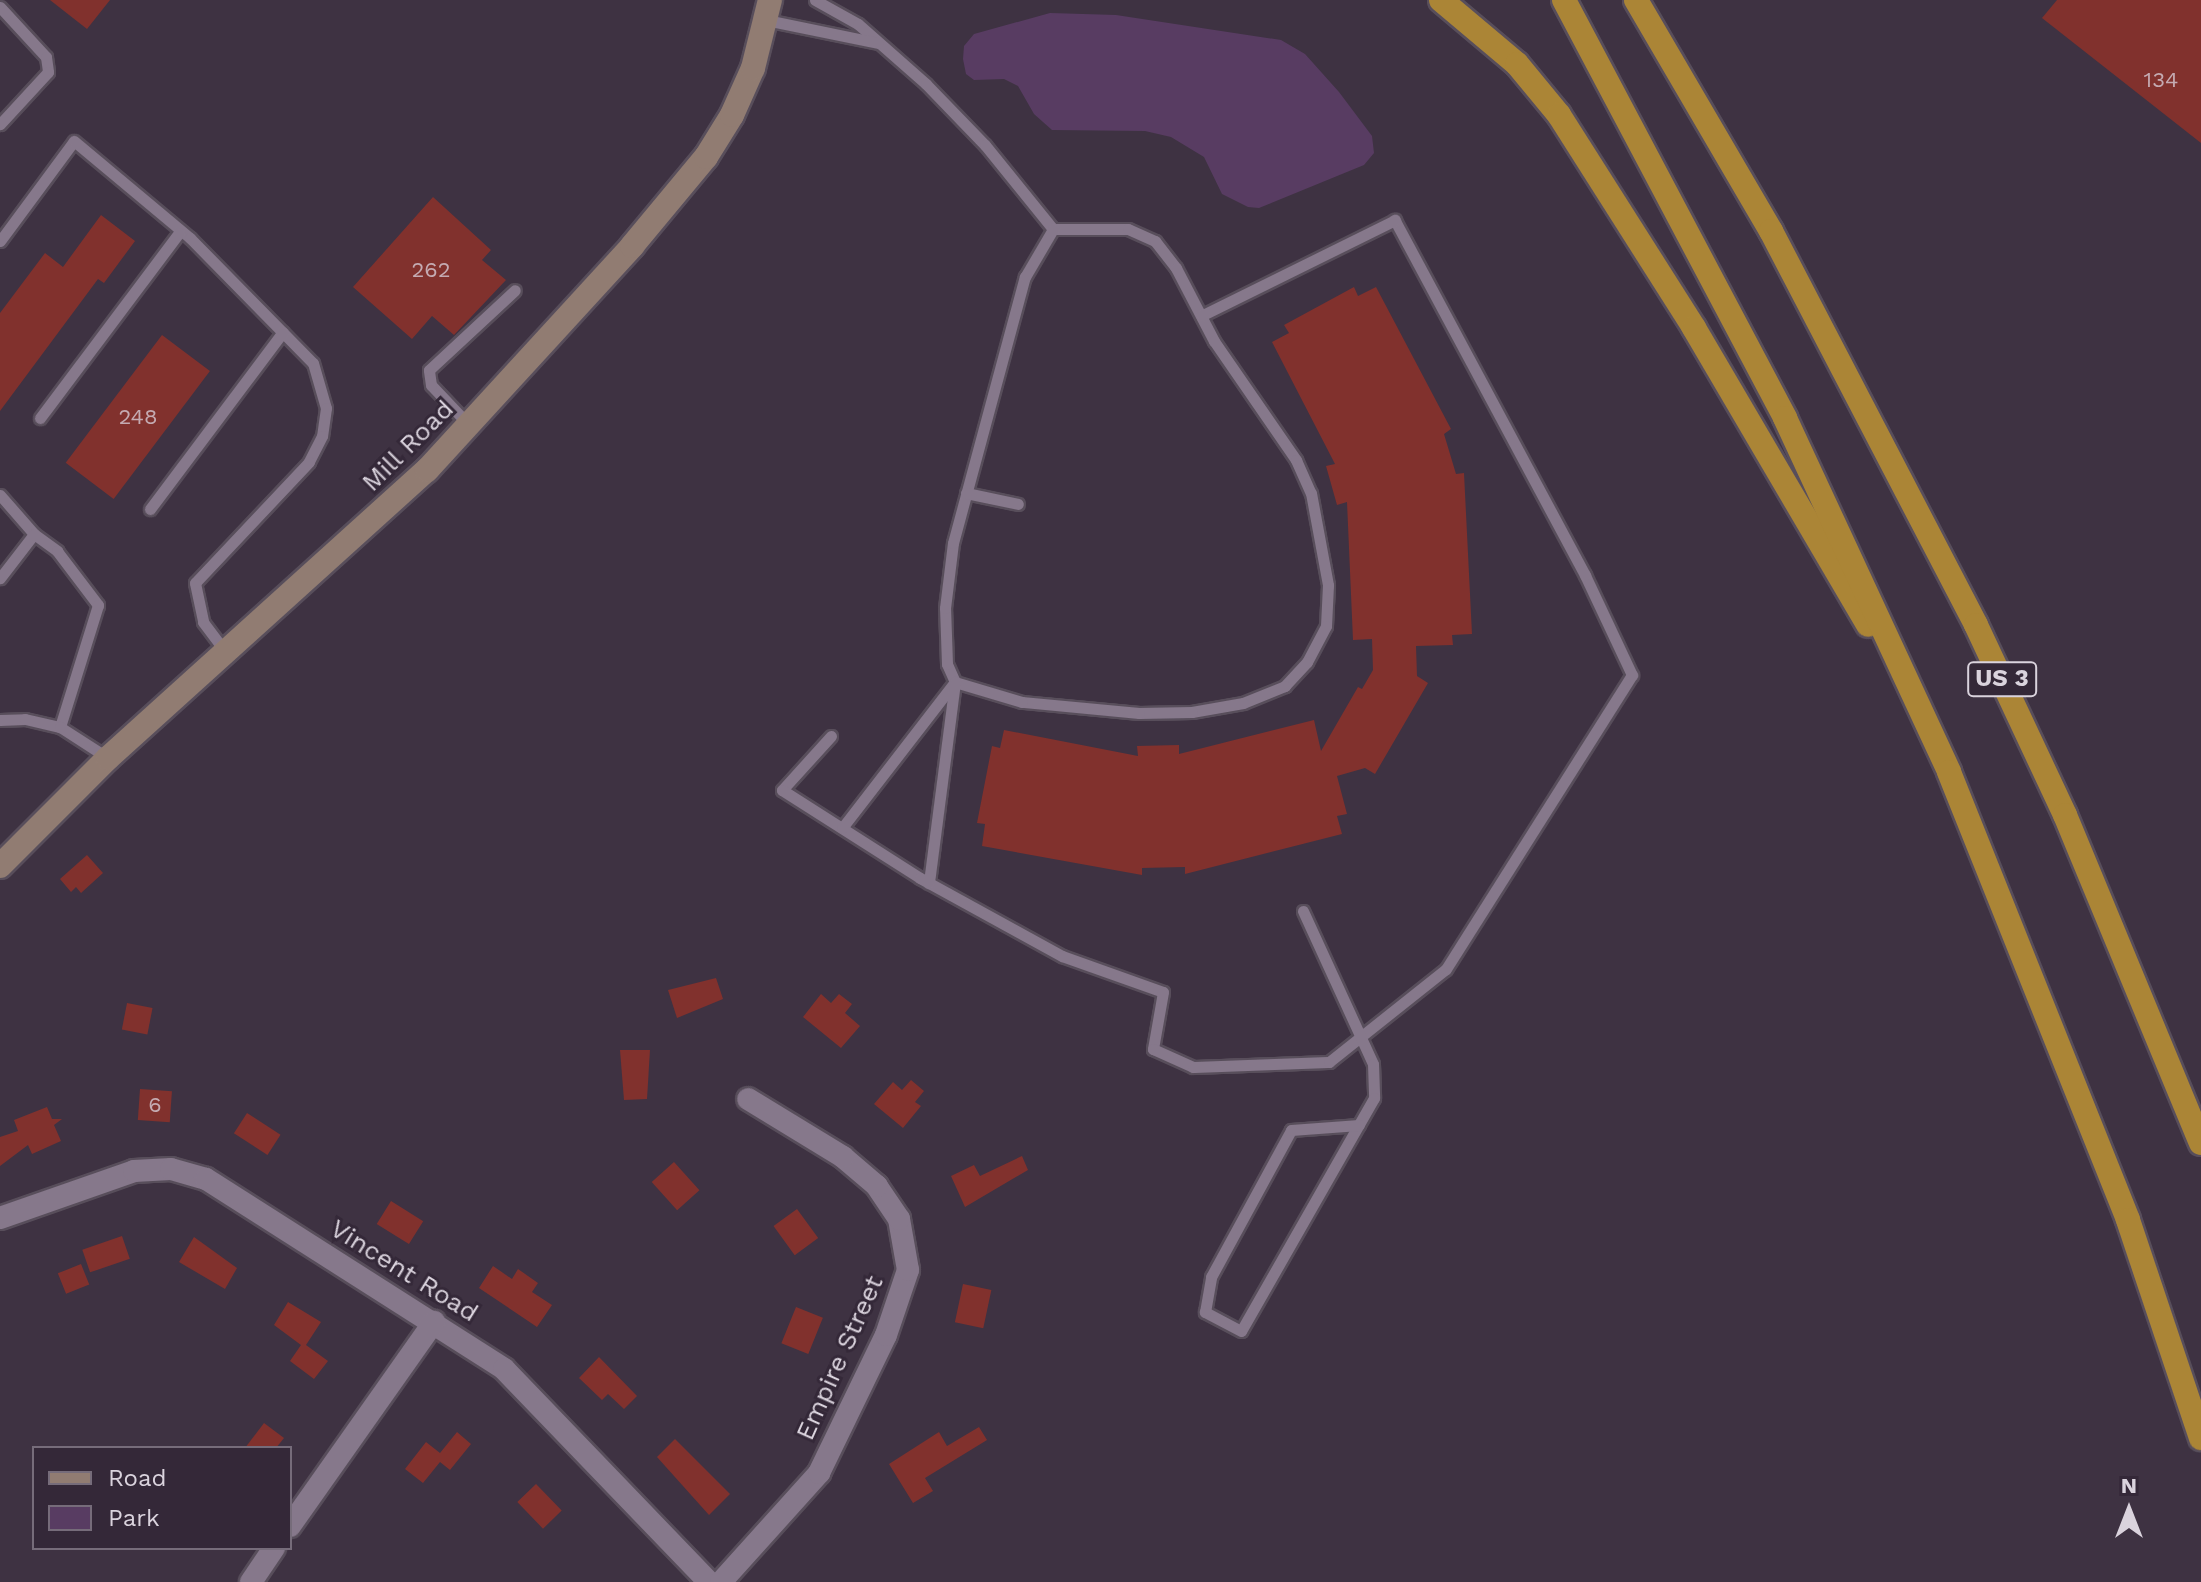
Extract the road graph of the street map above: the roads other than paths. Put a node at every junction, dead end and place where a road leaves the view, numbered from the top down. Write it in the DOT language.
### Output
graph roads {
  1 [pos="815,0"];
  2 [pos="1441,0"];
  3 [pos="1564,0"];
  4 [pos="1636,0"];
  5 [pos="0,7"];
  6 [pos="768,10"];
  7 [pos="878,43"];
  8 [pos="0,124"];
  9 [pos="1053,229"];
  10 [pos="179,233"];
  11 [pos="0,241"];
  12 [pos="515,290"];
  13 [pos="1201,316"];
  14 [pos="283,332"];
  15 [pos="40,418"];
  16 [pos="469,426"];
  17 [pos="966,493"];
  18 [pos="0,495"];
  19 [pos="1018,504"];
  20 [pos="150,509"];
  21 [pos="34,534"];
  22 [pos="0,578"];
  23 [pos="225,651"];
  24 [pos="955,682"];
  25 [pos="1917,701"];
  26 [pos="0,720"];
  27 [pos="60,727"];
  28 [pos="831,736"];
  29 [pos="108,758"];
  30 [pos="842,828"];
  31 [pos="0,866"];
  32 [pos="929,883"];
  33 [pos="1303,911"];
  34 [pos="1362,1036"];
  35 [pos="748,1099"];
  36 [pos="1359,1125"];
  37 [pos="2201,1143"];
  38 [pos="0,1218"];
  39 [pos="434,1322"];
  40 [pos="2201,1438"];
  41 [pos="292,1523"];
  42 [pos="273,1550"];
  43 [pos="251,1582"];
  44 [pos="709,1582"];
  45 [pos="721,1582"];
  1 -- 7 [label="lane"];
  2 -- 25 [label="highway"];
  3 -- 25 [label="highway"];
  4 -- 37 [label="highway, US 3"];
  5 -- 8 [label="lane"];
  6 -- 7 [label="lane"];
  6 -- 16 [label="main road, Mill Road"];
  7 -- 9 [label="lane"];
  9 -- 13 [label="lane"];
  9 -- 17 [label="lane"];
  10 -- 11 [label="lane"];
  10 -- 14 [label="lane"];
  10 -- 15 [label="lane"];
  12 -- 16 [label="lane"];
  13 -- 24 [label="lane"];
  13 -- 34 [label="lane"];
  14 -- 20 [label="lane"];
  14 -- 23 [label="lane"];
  16 -- 23 [label="main road, Mill Road"];
  17 -- 19 [label="lane"];
  17 -- 24 [label="lane"];
  18 -- 21 [label="lane"];
  21 -- 22 [label="lane"];
  21 -- 27 [label="lane"];
  23 -- 29 [label="main road, Mill Road"];
  24 -- 30 [label="lane"];
  24 -- 32 [label="lane"];
  25 -- 40 [label="highway"];
  26 -- 27 [label="lane"];
  27 -- 29 [label="lane"];
  28 -- 30 [label="lane"];
  29 -- 31 [label="main road, Mill Road"];
  30 -- 32 [label="lane"];
  32 -- 34 [label="lane"];
  33 -- 34 [label="lane"];
  34 -- 36 [label="lane"];
  35 -- 45 [label="street, Empire Street"];
  36 -- 36 [label="lane"];
  38 -- 39 [label="street, Vincent Road"];
  39 -- 41 [label="street"];
  39 -- 44 [label="street, Vincent Road"];
  42 -- 43 [label="street"];
}
